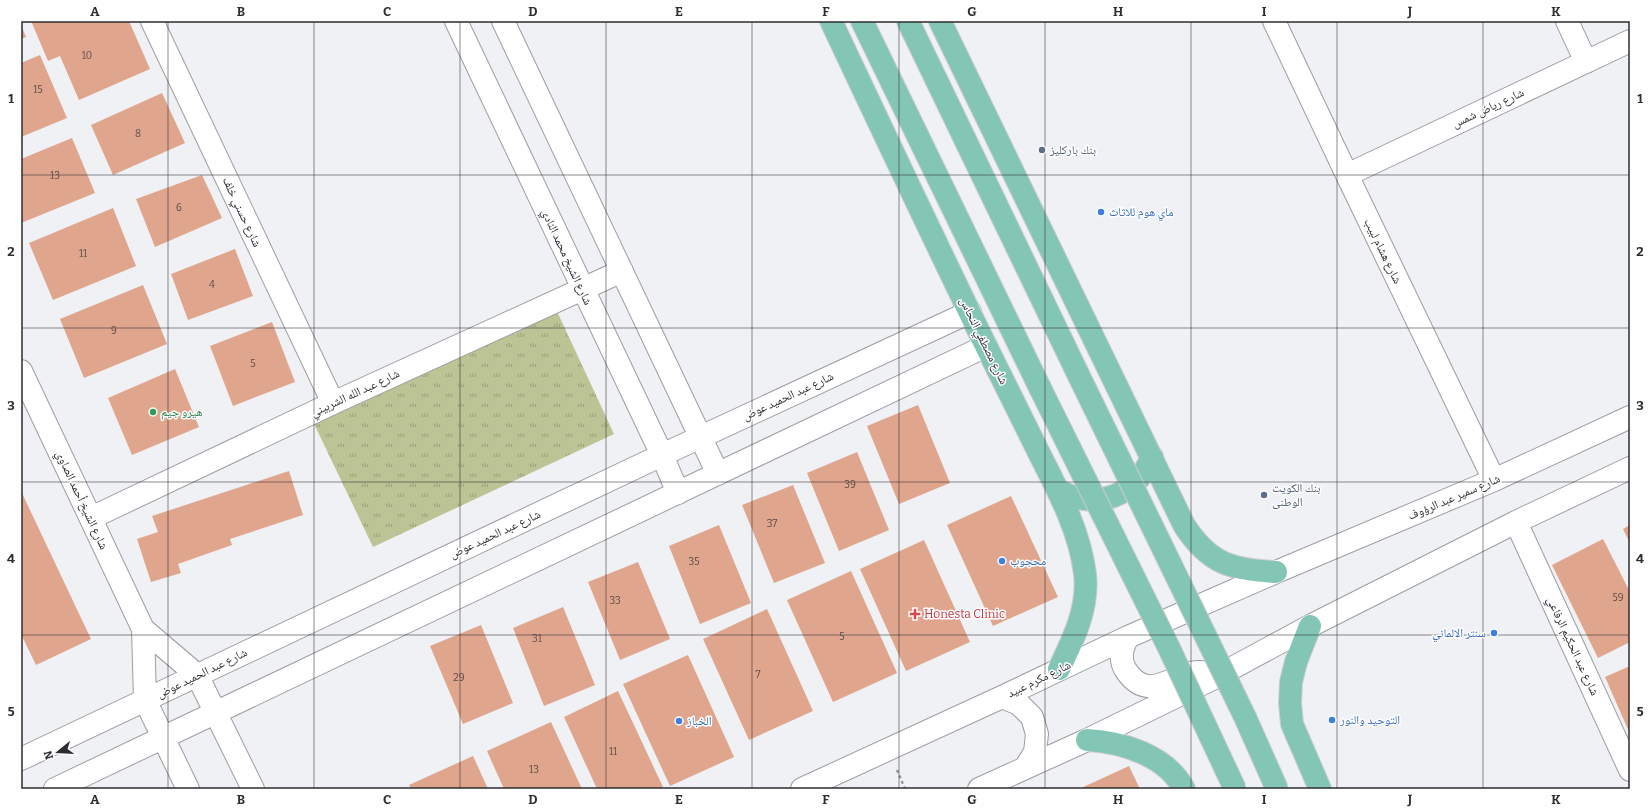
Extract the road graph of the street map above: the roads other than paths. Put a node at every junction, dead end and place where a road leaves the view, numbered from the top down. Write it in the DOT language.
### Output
graph roads {
  1 [pos="152,21"];
  2 [pos="456,21"];
  3 [pos="503,21"];
  4 [pos="831,21"];
  5 [pos="862,21"];
  6 [pos="908,21"];
  7 [pos="940,21"];
  8 [pos="1274,21"];
  9 [pos="1567,21"];
  10 [pos="1630,41"];
  11 [pos="1586,62"];
  12 [pos="1347,175"];
  13 [pos="622,271"];
  14 [pos="583,289"];
  15 [pos="970,312"];
  16 [pos="986,346"];
  17 [pos="21,371"];
  18 [pos="333,403"];
  19 [pos="1630,417"];
  20 [pos="700,437"];
  21 [pos="662,455"];
  22 [pos="1152,457"];
  23 [pos="1630,468"];
  24 [pos="718,474"];
  25 [pos="1494,480"];
  26 [pos="1058,491"];
  27 [pos="678,493"];
  28 [pos="91,518"];
  29 [pos="1516,522"];
  30 [pos="1276,572"];
  31 [pos="1310,626"];
  32 [pos="143,629"];
  33 [pos="1128,637"];
  34 [pos="1059,669"];
  35 [pos="197,675"];
  36 [pos="1212,679"];
  37 [pos="1002,697"];
  38 [pos="145,700"];
  39 [pos="216,713"];
  40 [pos="163,738"];
  41 [pos="1086,740"];
  42 [pos="21,759"];
  43 [pos="1025,768"];
  44 [pos="1630,770"];
  45 [pos="55,789"];
  46 [pos="188,789"];
  47 [pos="253,789"];
  48 [pos="802,789"];
  49 [pos="980,789"];
  50 [pos="1184,789"];
  51 [pos="1235,789"];
  52 [pos="1277,789"];
  53 [pos="1320,789"];
  1 -- 18 [label="street, شارع حسني خلف"];
  2 -- 14 [label="street, شارع الشيخ محمد النادي"];
  3 -- 13 [label="street"];
  4 -- 15 [label="main road, شارع مصطفي النحاس"];
  5 -- 51 [label="main road, bridge"];
  6 -- 52 [label="main road, bridge"];
  7 -- 22 [label="main road"];
  8 -- 12 [label="street, شارع هشام لبيب"];
  9 -- 11 [label="street"];
  10 -- 11 [label="street, شارع رياض شمس"];
  11 -- 12 [label="street, شارع رياض شمس"];
  12 -- 25 [label="street, شارع هشام لبيب"];
  13 -- 14 [label="street, شارع عبد الله الشربيني"];
  13 -- 20 [label="street"];
  14 -- 18 [label="street, شارع عبد الله الشربيني"];
  14 -- 21 [label="street, شارع الشيخ محمد النادي"];
  15 -- 16 [label="main road, شارع مصطفي النحاس"];
  15 -- 20 [label="street, شارع عبد الحميد عوض"];
  16 -- 24 [label="street"];
  16 -- 26 [label="main road, شارع مصطفي النحاس"];
  17 -- 28 [label="street, شارع الشيخ أحمد الصاوي"];
  18 -- 28 [label="street, شارع عبد الله الشربيني"];
  19 -- 25 [label="street, شارع سمير عبد الرؤوف"];
  20 -- 21 [label="street, شارع عبد الحميد عوض"];
  20 -- 24 [label="street"];
  21 -- 27 [label="street, شارع الشيخ محمد النادي"];
  21 -- 35 [label="street, شارع عبد الحميد عوض"];
  22 -- 26 [label="main road"];
  22 -- 30 [label="main road"];
  23 -- 29 [label="street"];
  24 -- 27 [label="street"];
  25 -- 30 [label="street, شارع سمير عبد الرؤوف"];
  26 -- 34 [label="main road, شارع مصطفي النحاس"];
  27 -- 39 [label="street"];
  28 -- 32 [label="street, شارع الشيخ أحمد الصاوي"];
  29 -- 31 [label="street"];
  29 -- 44 [label="street, شارع عبد الحكيم الرفاعي"];
  30 -- 33 [label="street, شارع مكرم عبيد"];
  31 -- 36 [label="street"];
  31 -- 53 [label="main road"];
  32 -- 35 [label="street"];
  32 -- 38 [label="street"];
  33 -- 34 [label="street, شارع مكرم عبيد"];
  33 -- 36 [label="street"];
  34 -- 37 [label="street, شارع مكرم عبيد"];
  35 -- 38 [label="street, شارع عبد الحميد عوض"];
  35 -- 39 [label="street"];
  36 -- 41 [label="street"];
  37 -- 43 [label="street"];
  37 -- 48 [label="street, شارع مكرم عبيد"];
  38 -- 40 [label="street"];
  38 -- 42 [label="street, شارع عبد الحميد عوض"];
  39 -- 40 [label="street"];
  39 -- 47 [label="street"];
  40 -- 45 [label="street"];
  40 -- 46 [label="street"];
  41 -- 43 [label="street"];
  41 -- 50 [label="main road"];
  43 -- 49 [label="street"];
}
